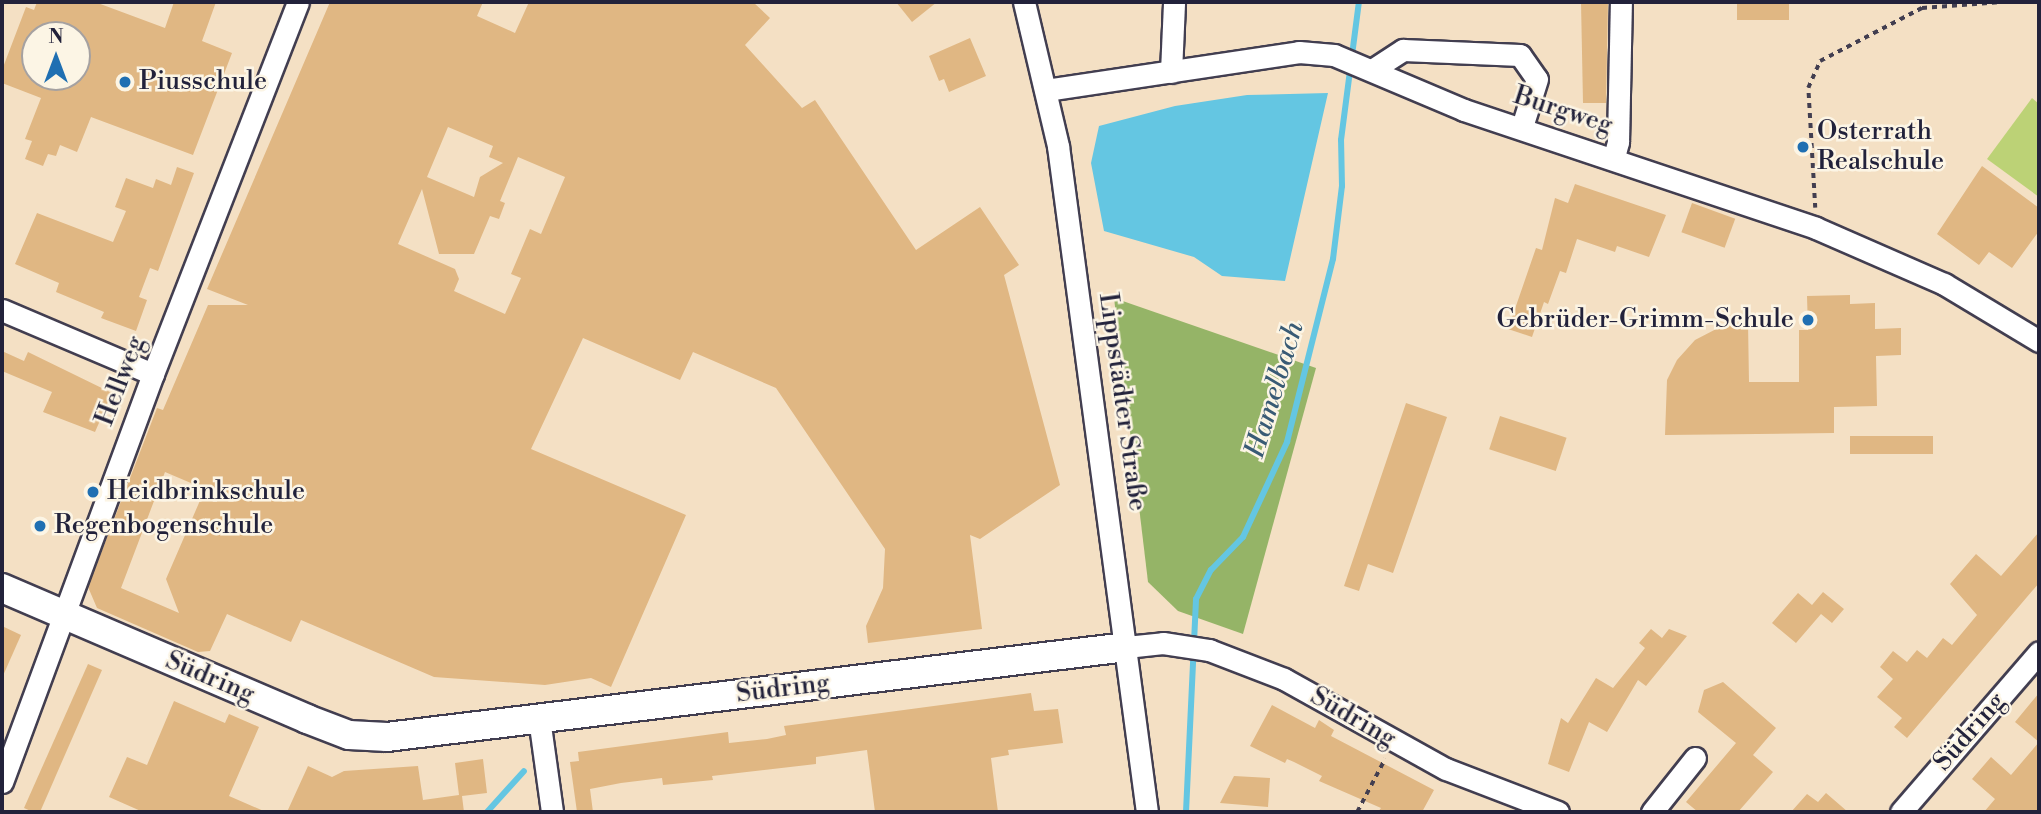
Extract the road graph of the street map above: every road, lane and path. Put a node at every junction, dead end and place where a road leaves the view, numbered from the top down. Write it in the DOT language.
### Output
graph roads {
  1 [pos="298,2"];
  2 [pos="1024,2"];
  3 [pos="1174,2"];
  4 [pos="1621,2"];
  5 [pos="2002,2"];
  6 [pos="1368,68"];
  7 [pos="1171,72"];
  8 [pos="1046,90"];
  9 [pos="1521,127"];
  10 [pos="1614,157"];
  11 [pos="1816,228"];
  12 [pos="2,310"];
  13 [pos="2039,341"];
  14 [pos="153,374"];
  15 [pos="2,588"];
  16 [pos="63,615"];
  17 [pos="1126,647"];
  18 [pos="2035,665"];
  19 [pos="539,718"];
  20 [pos="1394,741"];
  21 [pos="1695,758"];
  22 [pos="2,782"];
  23 [pos="552,812"];
  24 [pos="1147,812"];
  25 [pos="1357,812"];
  26 [pos="1558,812"];
  27 [pos="1652,812"];
  28 [pos="1901,812"];
  1 -- 14 [label="street, Hellweg"];
  2 -- 8 [label="street, Lippstädter Straße"];
  3 -- 7 [label="street"];
  4 -- 10 [label="street"];
  5 -- 11 [label="path"];
  6 -- 7 [label="street, Burgweg"];
  6 -- 9 [label="street, Burgweg"];
  6 -- 9 [label="street"];
  7 -- 8 [label="street, Burgweg"];
  8 -- 17 [label="street, Lippstädter Straße"];
  9 -- 10 [label="street, Burgweg"];
  10 -- 11 [label="street, Burgweg"];
  11 -- 13 [label="street, Burgweg"];
  12 -- 14 [label="street"];
  14 -- 16 [label="street, Hellweg"];
  15 -- 16 [label="main road, Südring"];
  16 -- 19 [label="main road, Südring"];
  16 -- 22 [label="street, Hellweg"];
  17 -- 19 [label="main road, Südring"];
  17 -- 20 [label="street, Südring"];
  17 -- 24 [label="street, Lippstädter Straße"];
  18 -- 28 [label="street, Südring"];
  19 -- 23 [label="street"];
  20 -- 25 [label="path"];
  20 -- 26 [label="street, Südring"];
  21 -- 27 [label="street"];
}
